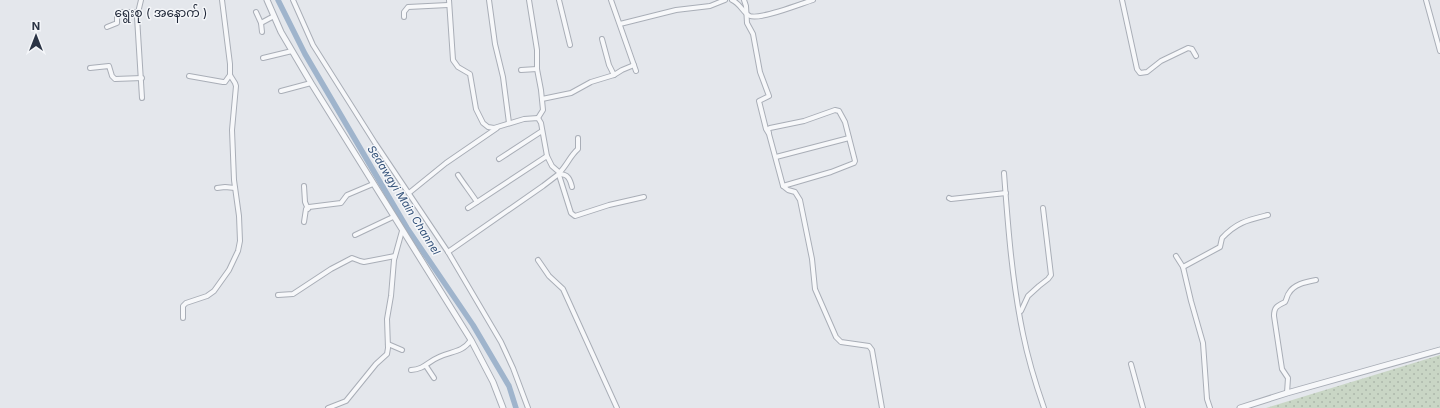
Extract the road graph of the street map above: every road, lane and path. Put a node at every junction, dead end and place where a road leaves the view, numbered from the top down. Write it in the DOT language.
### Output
graph roads {
  1 [pos="141,0"];
  2 [pos="222,0"];
  3 [pos="266,0"];
  4 [pos="293,0"];
  5 [pos="448,0"];
  6 [pos="489,0"];
  7 [pos="529,0"];
  8 [pos="559,0"];
  9 [pos="611,0"];
  10 [pos="724,0"];
  11 [pos="732,0"];
  12 [pos="744,0"];
  13 [pos="813,0"];
  14 [pos="1122,0"];
  15 [pos="1426,0"];
  16 [pos="448,5"];
  17 [pos="139,12"];
  18 [pos="256,12"];
  19 [pos="747,14"];
  20 [pos="274,16"];
  21 [pos="404,17"];
  22 [pos="261,23"];
  23 [pos="620,24"];
  24 [pos="107,27"];
  25 [pos="262,32"];
  26 [pos="602,39"];
  27 [pos="570,45"];
  28 [pos="292,51"];
  29 [pos="1440,51"];
  30 [pos="1196,56"];
  31 [pos="264,58"];
  32 [pos="634,65"];
  33 [pos="90,68"];
  34 [pos="536,69"];
  35 [pos="521,70"];
  36 [pos="636,71"];
  37 [pos="230,75"];
  38 [pos="614,75"];
  39 [pos="189,76"];
  40 [pos="142,78"];
  41 [pos="311,84"];
  42 [pos="281,91"];
  43 [pos="142,98"];
  44 [pos="542,99"];
  45 [pos="538,118"];
  46 [pos="509,123"];
  47 [pos="499,127"];
  48 [pos="542,131"];
  49 [pos="769,134"];
  50 [pos="578,138"];
  51 [pos="849,138"];
  52 [pos="547,156"];
  53 [pos="776,157"];
  54 [pos="499,159"];
  55 [pos="559,173"];
  56 [pos="1004,173"];
  57 [pos="458,175"];
  58 [pos="373,184"];
  59 [pos="304,186"];
  60 [pos="783,186"];
  61 [pos="572,187"];
  62 [pos="217,188"];
  63 [pos="235,188"];
  64 [pos="409,193"];
  65 [pos="1006,193"];
  66 [pos="644,197"];
  67 [pos="949,198"];
  68 [pos="477,202"];
  69 [pos="308,208"];
  70 [pos="468,208"];
  71 [pos="1043,208"];
  72 [pos="1268,215"];
  73 [pos="393,216"];
  74 [pos="304,222"];
  75 [pos="402,231"];
  76 [pos="354,235"];
  77 [pos="448,252"];
  78 [pos="395,256"];
  79 [pos="1176,256"];
  80 [pos="538,260"];
  81 [pos="1183,267"];
  82 [pos="1316,280"];
  83 [pos="278,295"];
  84 [pos="1019,312"];
  85 [pos="183,318"];
  86 [pos="471,340"];
  87 [pos="388,344"];
  88 [pos="402,350"];
  89 [pos="1440,350"];
  90 [pos="1132,364"];
  91 [pos="426,366"];
  92 [pos="411,370"];
  93 [pos="434,378"];
  94 [pos="1287,393"];
  95 [pos="328,408"];
  96 [pos="503,408"];
  97 [pos="528,408"];
  98 [pos="617,408"];
  99 [pos="882,408"];
  100 [pos="1044,408"];
  101 [pos="1143,408"];
  102 [pos="1210,408"];
  103 [pos="1240,408"];
  1 -- 17 [label="street"];
  2 -- 37 [label="street"];
  3 -- 20 [label="street"];
  4 -- 64 [label="street"];
  5 -- 16 [label="street"];
  6 -- 46 [label="street"];
  7 -- 34 [label="street"];
  8 -- 27 [label="street"];
  9 -- 23 [label="street"];
  10 -- 23 [label="street"];
  11 -- 19 [label="street"];
  12 -- 19 [label="street"];
  13 -- 19 [label="street"];
  14 -- 30 [label="street"];
  15 -- 29 [label="street"];
  16 -- 21 [label="street"];
  16 -- 47 [label="street"];
  17 -- 24 [label="street"];
  17 -- 40 [label="street"];
  18 -- 22 [label="street"];
  19 -- 49 [label="street"];
  20 -- 22 [label="street"];
  20 -- 28 [label="street"];
  22 -- 25 [label="street"];
  23 -- 32 [label="street"];
  26 -- 38 [label="street"];
  28 -- 31 [label="street"];
  28 -- 41 [label="street"];
  32 -- 36 [label="street"];
  32 -- 38 [label="street"];
  33 -- 40 [label="street"];
  34 -- 35 [label="street"];
  34 -- 44 [label="street"];
  37 -- 39 [label="street"];
  37 -- 63 [label="street"];
  38 -- 44 [label="street"];
  40 -- 43 [label="street"];
  41 -- 42 [label="street"];
  41 -- 58 [label="street"];
  44 -- 45 [label="street"];
  45 -- 46 [label="street"];
  45 -- 48 [label="street"];
  46 -- 47 [label="street"];
  47 -- 64 [label="street"];
  48 -- 52 [label="street"];
  48 -- 54 [label="street"];
  49 -- 51 [label="street"];
  49 -- 53 [label="street"];
  50 -- 55 [label="street"];
  51 -- 53 [label="street"];
  51 -- 60 [label="street"];
  52 -- 55 [label="street"];
  52 -- 68 [label="street"];
  53 -- 60 [label="street"];
  55 -- 61 [label="street"];
  55 -- 66 [label="street"];
  55 -- 77 [label="street"];
  56 -- 65 [label="street"];
  57 -- 68 [label="street"];
  58 -- 69 [label="street"];
  58 -- 73 [label="street"];
  59 -- 69 [label="street"];
  60 -- 99 [label="street"];
  62 -- 63 [label="street"];
  63 -- 85 [label="street"];
  64 -- 77 [label="street"];
  65 -- 67 [label="street"];
  65 -- 84 [label="street"];
  68 -- 70 [label="street"];
  69 -- 74 [label="street"];
  71 -- 84 [label="street"];
  72 -- 81 [label="street"];
  73 -- 75 [label="street"];
  73 -- 76 [label="street"];
  75 -- 78 [label="street"];
  75 -- 86 [label="street"];
  77 -- 97 [label="street"];
  78 -- 83 [label="street"];
  78 -- 87 [label="street"];
  79 -- 81 [label="street"];
  80 -- 98 [label="street"];
  81 -- 102 [label="street"];
  82 -- 94 [label="street"];
  84 -- 100 [label="street"];
  86 -- 91 [label="street"];
  86 -- 96 [label="street"];
  87 -- 88 [label="street"];
  87 -- 95 [label="street"];
  89 -- 94 [label="street"];
  90 -- 101 [label="street"];
  91 -- 92 [label="street"];
  91 -- 93 [label="street"];
  94 -- 103 [label="street"];
}
